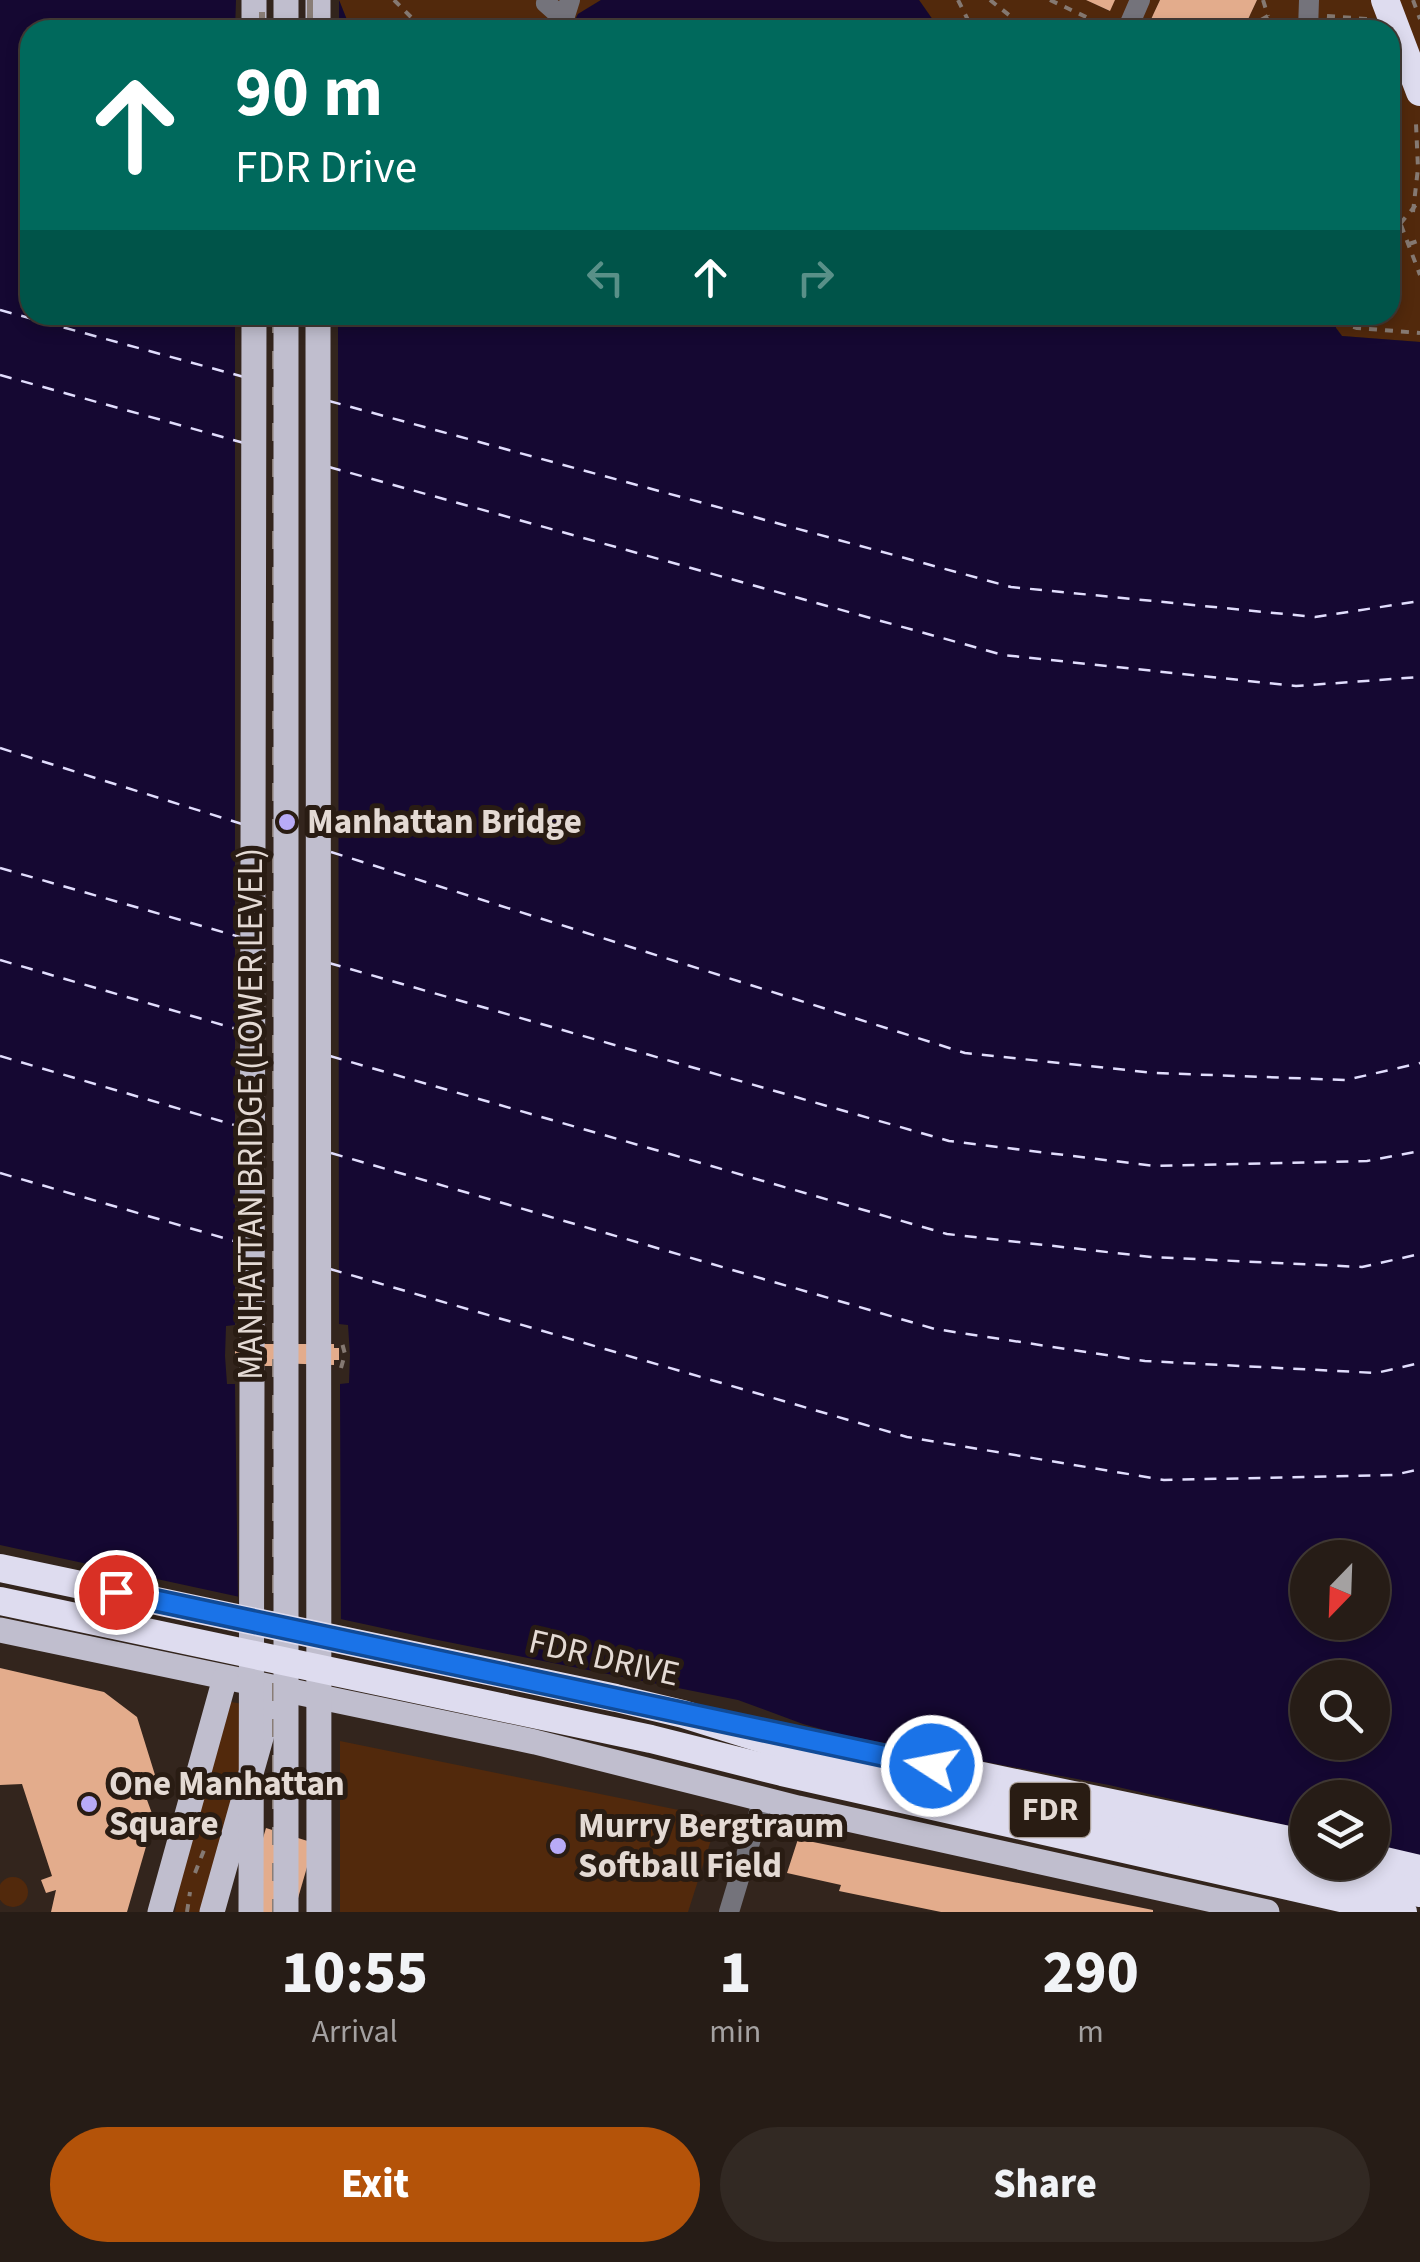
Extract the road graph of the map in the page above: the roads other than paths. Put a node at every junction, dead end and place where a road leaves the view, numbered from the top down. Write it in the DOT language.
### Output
graph roads {
  1 [pos="547,0"];
  2 [pos="570,0"];
  3 [pos="1400,50"];
  4 [pos="1420,92"];
  5 [pos="254,325"];
  6 [pos="286,325"];
  7 [pos="318,325"];
  8 [pos="0,1568"];
  9 [pos="0,1602"];
  10 [pos="0,1630"];
  11 [pos="225,1678"];
  12 [pos="274,1688"];
  13 [pos="683,1714"];
  14 [pos="763,1799"];
  15 [pos="1290,1840"];
  16 [pos="1390,1862"];
  17 [pos="1420,1869"];
  18 [pos="1420,1893"];
  19 [pos="1219,1906"];
  20 [pos="160,1912"];
  21 [pos="212,1912"];
  22 [pos="252,1912"];
  23 [pos="286,1912"];
  24 [pos="319,1912"];
  25 [pos="729,1912"];
  26 [pos="1267,1912"];
  27 [pos="1402,1912"];
  1 -- 2 [label="street"];
  3 -- 4 [label="highway, bridge"];
  5 -- 22 [label="main road, bridge"];
  6 -- 23 [label="main road, MANHATTAN BRIDGE (LOWER LEVEL), bridge"];
  7 -- 24 [label="main road, bridge"];
  8 -- 13 [label="highway, FDR DRIVE / FDR, bridge"];
  9 -- 27 [label="highway, FDR DRIVE / FDR, bridge"];
  10 -- 11 [label="main road"];
  11 -- 12 [label="main road"];
  11 -- 20 [label="main road"];
  12 -- 14 [label="main road"];
  12 -- 21 [label="main road"];
  13 -- 15 [label="highway, bridge"];
  13 -- 18 [label="highway, FDR DRIVE / FDR, bridge"];
  14 -- 19 [label="main road"];
  14 -- 25 [label="street"];
  16 -- 17 [label="highway"];
  19 -- 26 [label="main road"];
}
